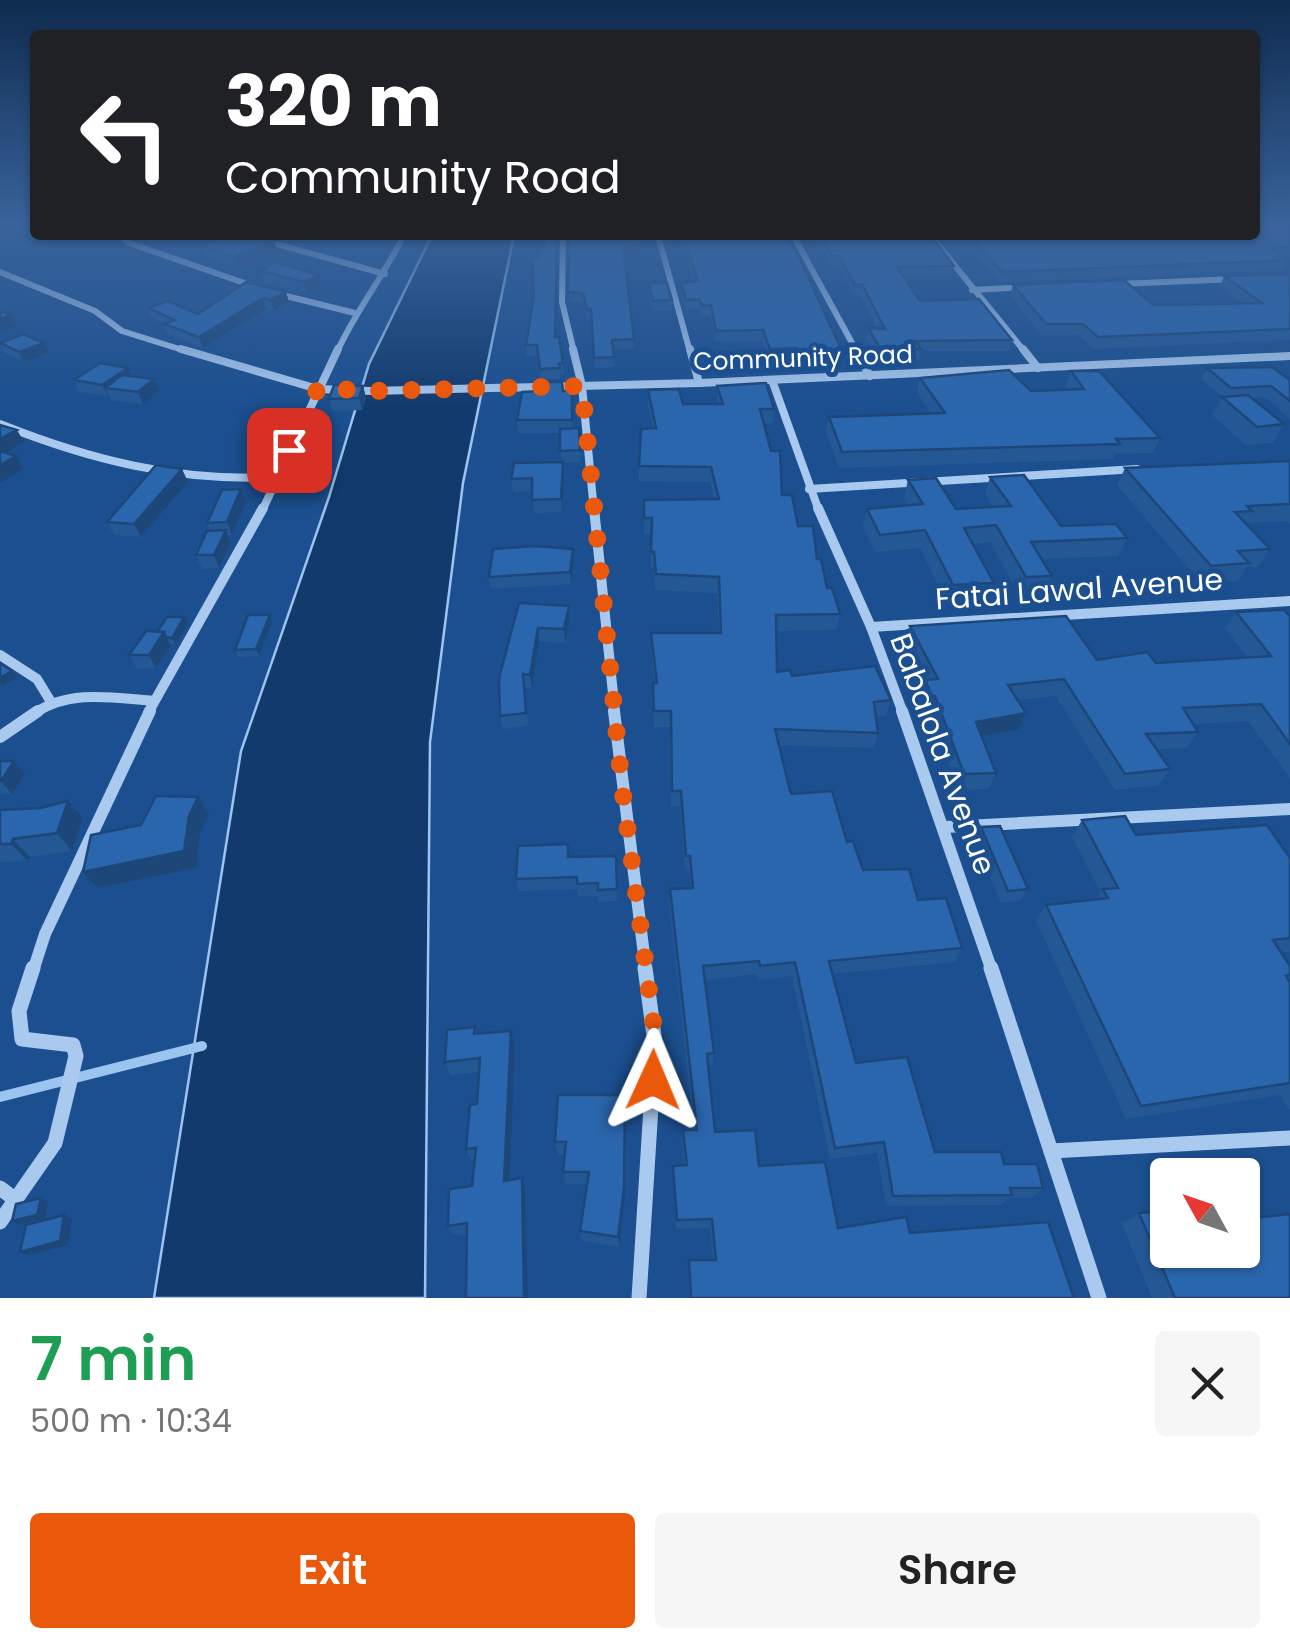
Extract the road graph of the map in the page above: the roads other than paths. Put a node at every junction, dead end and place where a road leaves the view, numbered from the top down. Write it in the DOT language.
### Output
graph roads {
  1 [pos="35,287"];
  2 [pos="252,287"];
  3 [pos="376,287"];
  4 [pos="562,287"];
  5 [pos="672,287"];
  6 [pos="821,287"];
  7 [pos="969,287"];
  8 [pos="1032,287"];
  9 [pos="256,288"];
  10 [pos="972,290"];
  11 [pos="270,292"];
  12 [pos="356,314"];
  13 [pos="1290,356"];
  14 [pos="1038,368"];
  15 [pos="870,376"];
  16 [pos="772,380"];
  17 [pos="698,383"];
  18 [pos="582,386"];
  19 [pos="318,388"];
  20 [pos="0,424"];
  21 [pos="1148,469"];
  22 [pos="276,477"];
  23 [pos="809,489"];
  24 [pos="1290,601"];
  25 [pos="1270,602"];
  26 [pos="1280,614"];
  27 [pos="870,627"];
  28 [pos="0,655"];
  29 [pos="154,701"];
  30 [pos="51,702"];
  31 [pos="0,737"];
  32 [pos="1290,808"];
  33 [pos="944,827"];
  34 [pos="1290,1138"];
  35 [pos="1051,1150"];
  36 [pos="6,1192"];
  37 [pos="0,1222"];
  38 [pos="640,1298"];
  39 [pos="1099,1298"];
  1 -- 19 [label="street, Community Road"];
  2 -- 9 [label="street"];
  3 -- 12 [label="street"];
  4 -- 18 [label="street"];
  5 -- 17 [label="street"];
  6 -- 15 [label="street"];
  7 -- 10 [label="street"];
  8 -- 10 [label="street"];
  10 -- 14 [label="street"];
  11 -- 12 [label="street"];
  12 -- 19 [label="street"];
  13 -- 14 [label="street, Community Road"];
  14 -- 15 [label="street, Community Road"];
  15 -- 16 [label="street, Community Road"];
  16 -- 17 [label="street, Community Road"];
  16 -- 23 [label="street, Babalola Avenue"];
  17 -- 18 [label="street, Community Road"];
  18 -- 19 [label="street, Community Road"];
  18 -- 38 [label="street"];
  19 -- 22 [label="street"];
  20 -- 22 [label="street"];
  21 -- 23 [label="street"];
  22 -- 29 [label="street"];
  23 -- 27 [label="street, Babalola Avenue"];
  24 -- 25 [label="street, Fatai Lawal Avenue"];
  25 -- 26 [label="street"];
  25 -- 27 [label="street, Fatai Lawal Avenue"];
  27 -- 33 [label="street, Babalola Avenue"];
  28 -- 30 [label="street"];
  29 -- 30 [label="street"];
  29 -- 36 [label="street"];
  30 -- 31 [label="street"];
  32 -- 33 [label="street"];
  33 -- 35 [label="street, Babalola Avenue"];
  34 -- 35 [label="street"];
  35 -- 39 [label="street, Babalola Avenue"];
  36 -- 37 [label="street"];
}
